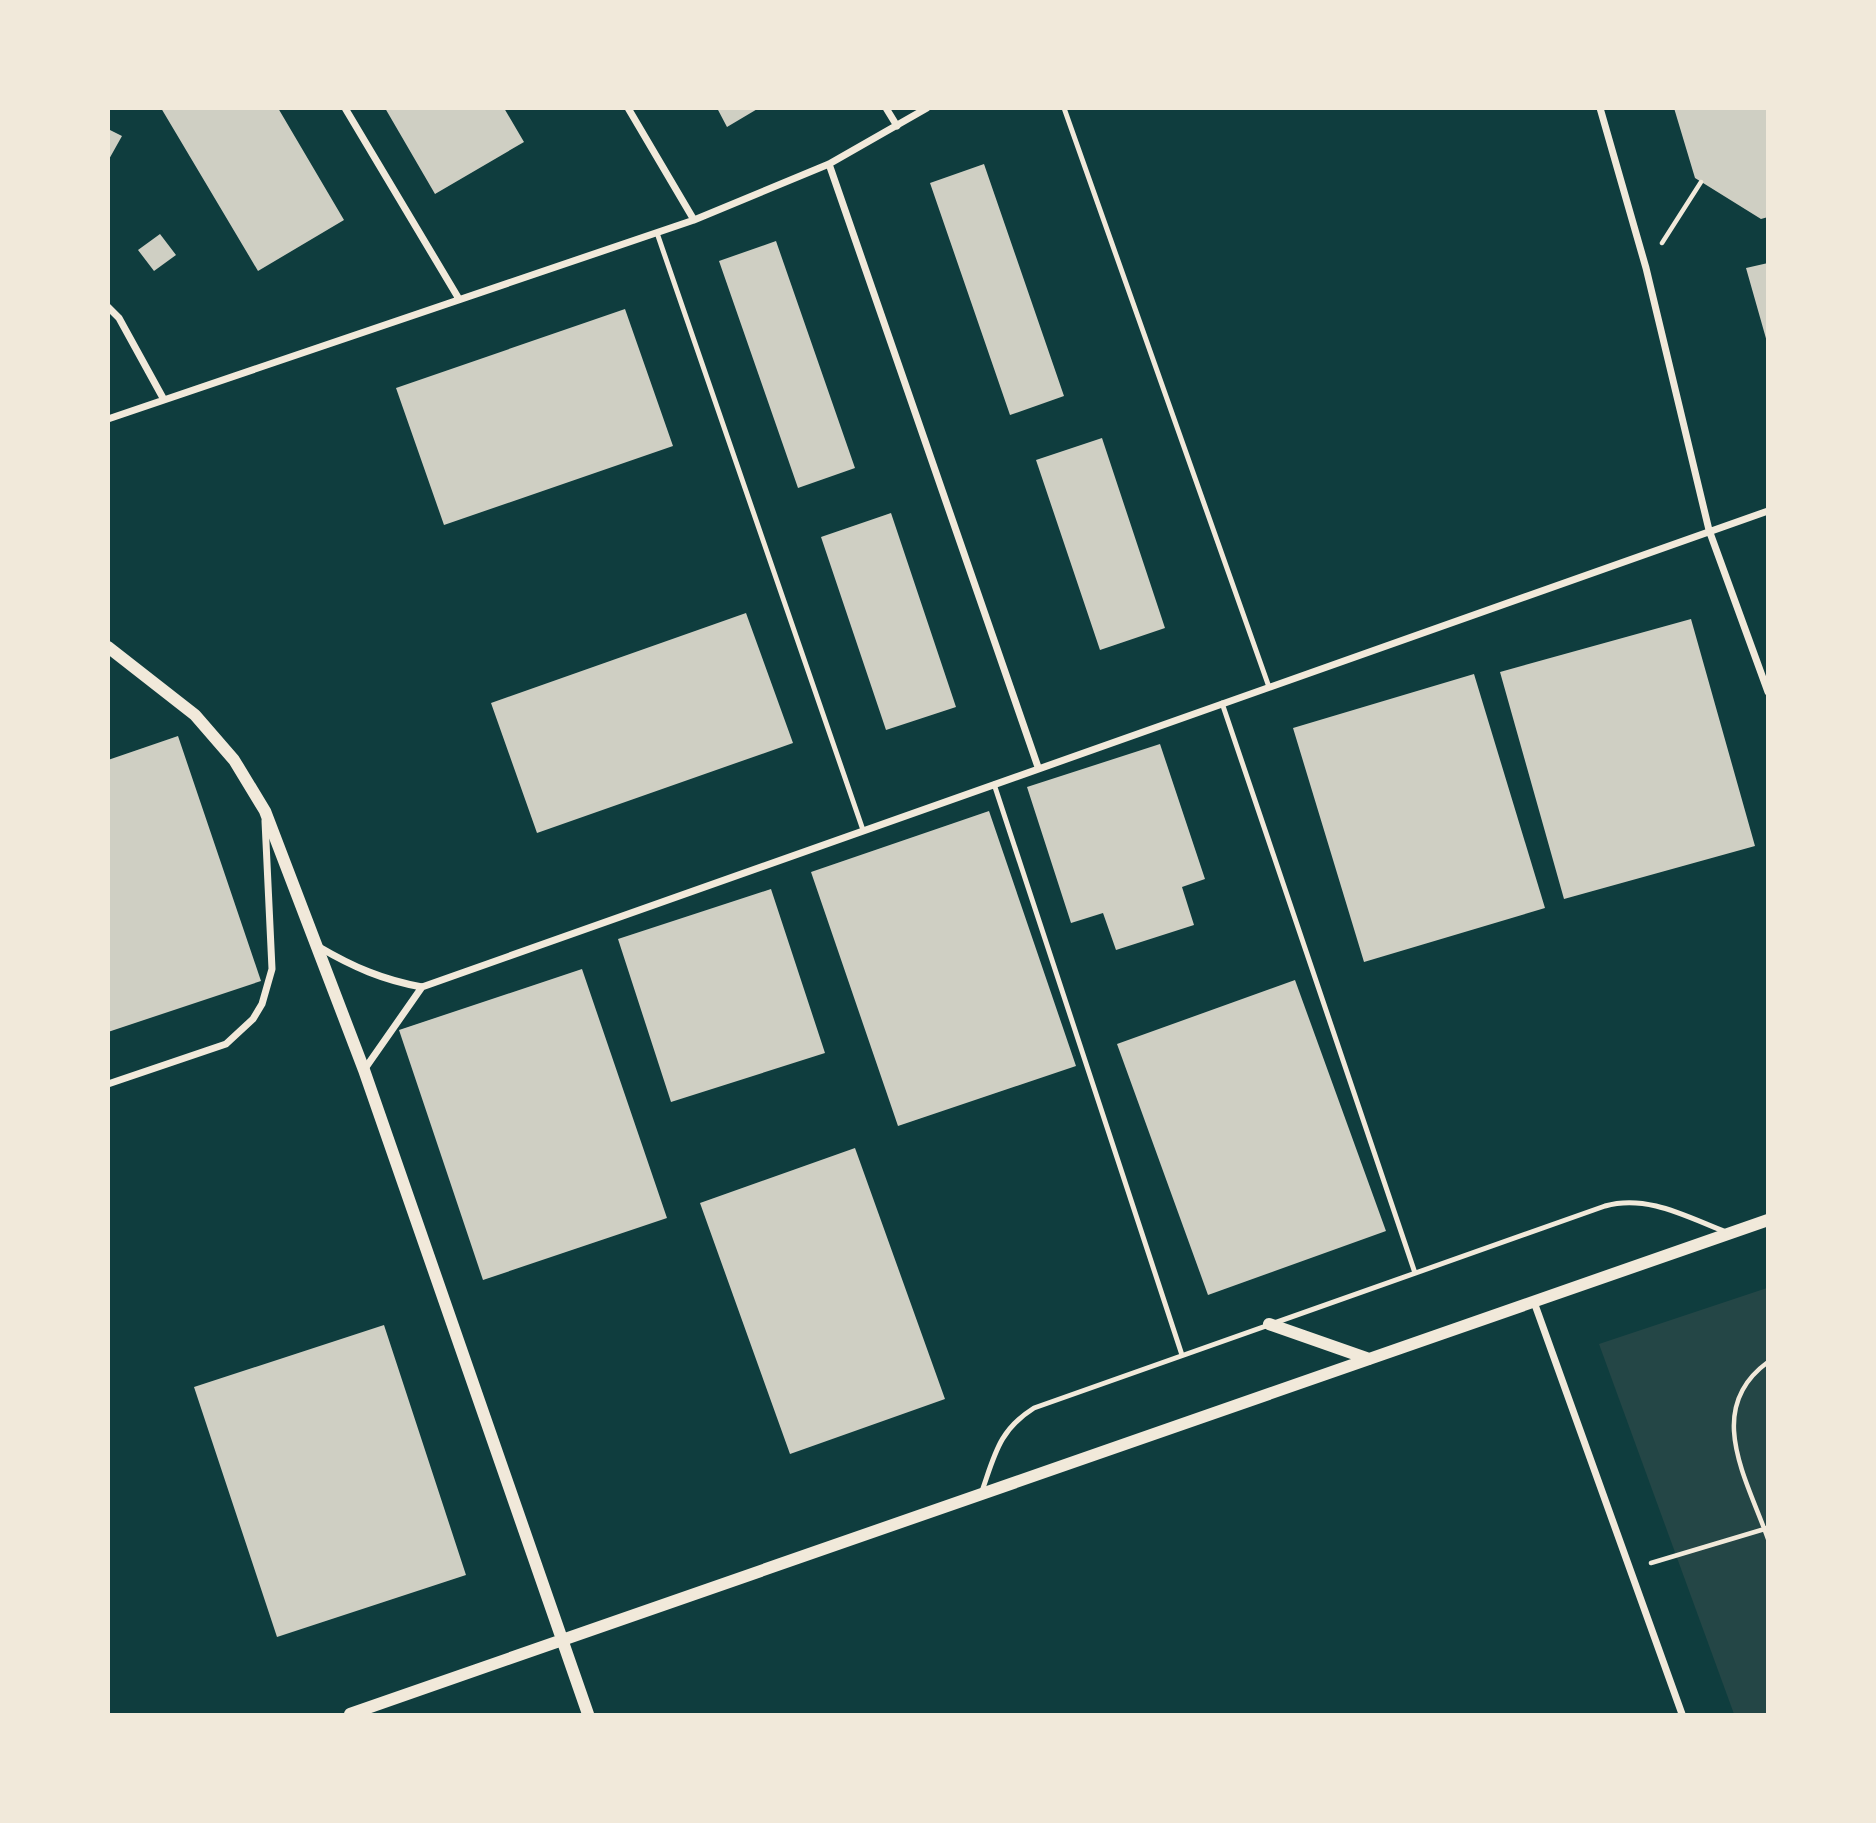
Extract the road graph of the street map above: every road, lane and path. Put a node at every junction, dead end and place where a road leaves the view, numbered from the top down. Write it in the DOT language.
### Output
graph roads {
  1 [pos="345,108"];
  2 [pos="628,108"];
  3 [pos="886,108"];
  4 [pos="927,108"];
  5 [pos="1064,108"];
  6 [pos="1600,108"];
  7 [pos="897,126"];
  8 [pos="829,164"];
  9 [pos="1701,181"];
  10 [pos="694,220"];
  11 [pos="657,233"];
  12 [pos="1646,268"];
  13 [pos="459,299"];
  14 [pos="108,306"];
  15 [pos="163,398"];
  16 [pos="108,419"];
  17 [pos="1768,511"];
  18 [pos="1709,530"];
  19 [pos="108,647"];
  20 [pos="1269,687"];
  21 [pos="1768,692"];
  22 [pos="1222,704"];
  23 [pos="1038,767"];
  24 [pos="994,784"];
  25 [pos="265,811"];
  26 [pos="863,830"];
  27 [pos="318,947"];
  28 [pos="422,987"];
  29 [pos="364,1070"];
  30 [pos="108,1084"];
  31 [pos="1768,1220"];
  32 [pos="1729,1233"];
  33 [pos="1415,1273"];
  34 [pos="1534,1302"];
  35 [pos="1269,1324"];
  36 [pos="1182,1355"];
  37 [pos="1369,1359"];
  38 [pos="1768,1362"];
  39 [pos="982,1492"];
  40 [pos="1766,1529"];
  41 [pos="1768,1539"];
  42 [pos="1630,1569"];
  43 [pos="562,1642"];
  44 [pos="350,1714"];
  45 [pos="587,1714"];
  46 [pos="1682,1714"];
  1 -- 13 [label="street"];
  2 -- 10 [label="street"];
  3 -- 7 [label="street"];
  4 -- 7 [label="street"];
  5 -- 20 [label="lane"];
  6 -- 12 [label="street"];
  7 -- 8 [label="street"];
  8 -- 10 [label="street"];
  8 -- 23 [label="street"];
  9 -- 12 [label="path"];
  10 -- 11 [label="street"];
  11 -- 13 [label="street"];
  11 -- 26 [label="lane"];
  12 -- 18 [label="street"];
  13 -- 15 [label="street"];
  14 -- 15 [label="street"];
  15 -- 16 [label="street"];
  17 -- 18 [label="street"];
  18 -- 20 [label="street"];
  18 -- 21 [label="street"];
  19 -- 25 [label="street"];
  20 -- 22 [label="street"];
  22 -- 23 [label="street"];
  22 -- 33 [label="lane"];
  23 -- 24 [label="street"];
  24 -- 26 [label="street"];
  24 -- 36 [label="lane"];
  25 -- 27 [label="street"];
  25 -- 30 [label="street"];
  26 -- 28 [label="street"];
  27 -- 28 [label="street"];
  27 -- 29 [label="street"];
  28 -- 29 [label="street"];
  29 -- 43 [label="street"];
  31 -- 32 [label="street"];
  32 -- 33 [label="lane"];
  32 -- 34 [label="street"];
  33 -- 35 [label="lane"];
  34 -- 37 [label="street"];
  34 -- 42 [label="street"];
  35 -- 36 [label="lane"];
  35 -- 37 [label="street"];
  36 -- 39 [label="lane"];
  37 -- 39 [label="street"];
  38 -- 40 [label="path"];
  39 -- 43 [label="street"];
  40 -- 41 [label="path"];
  40 -- 42 [label="path"];
  42 -- 46 [label="street"];
  43 -- 44 [label="street"];
  43 -- 45 [label="street"];
}
